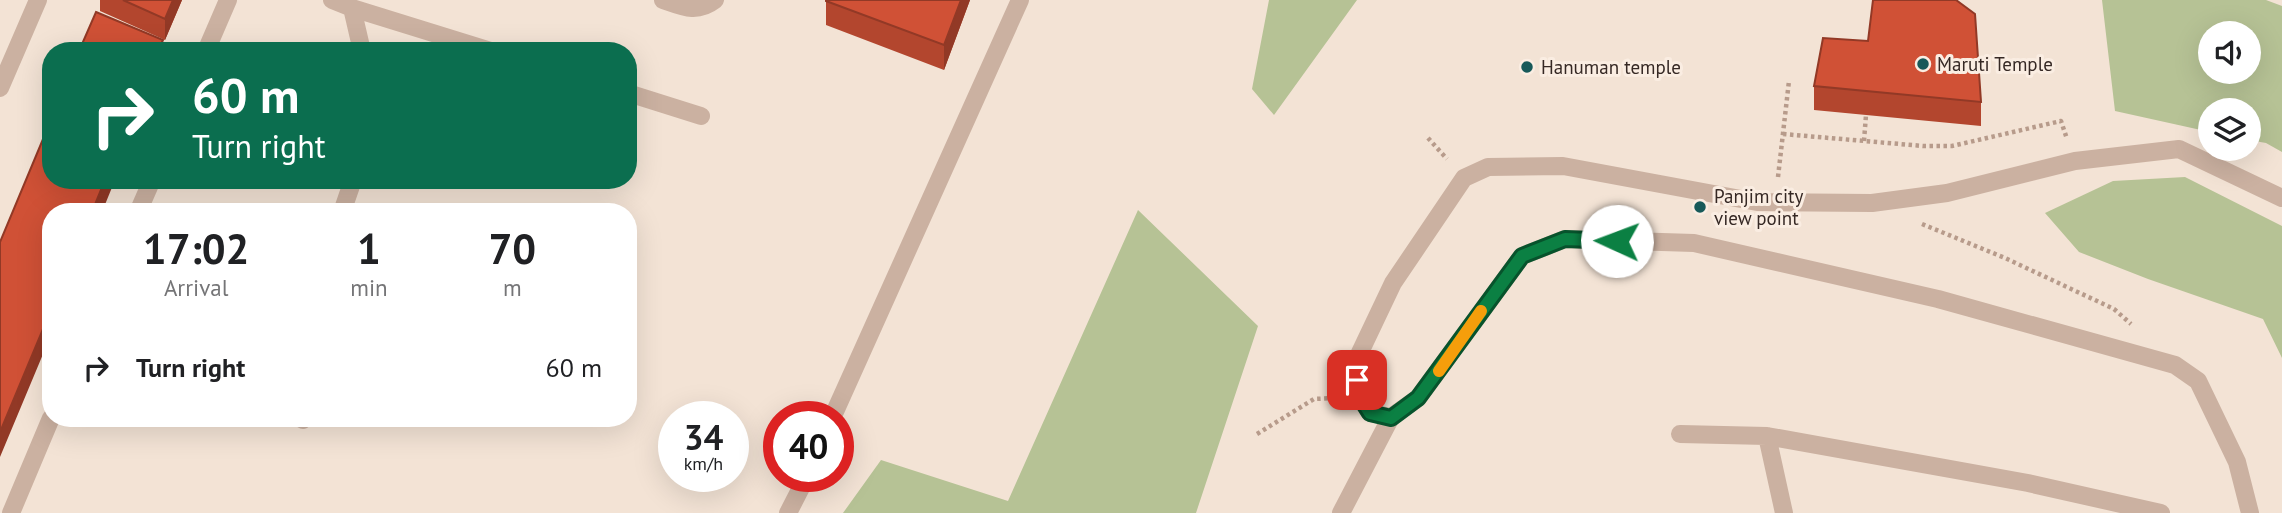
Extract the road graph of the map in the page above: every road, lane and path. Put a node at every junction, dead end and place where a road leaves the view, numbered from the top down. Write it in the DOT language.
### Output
graph roads {
  1 [pos="38,0"];
  2 [pos="228,0"];
  3 [pos="332,0"];
  4 [pos="663,0"];
  5 [pos="715,0"];
  6 [pos="1020,0"];
  7 [pos="352,8"];
  8 [pos="210,42"];
  9 [pos="360,42"];
  10 [pos="462,42"];
  11 [pos="1789,81"];
  12 [pos="0,88"];
  13 [pos="637,96"];
  14 [pos="1866,115"];
  15 [pos="701,116"];
  16 [pos="1783,135"];
  17 [pos="1864,141"];
  18 [pos="2075,160"];
  19 [pos="1791,177"];
  20 [pos="2282,198"];
  21 [pos="1920,223"];
  22 [pos="2135,327"];
  23 [pos="1360,397"];
  24 [pos="840,401"];
  25 [pos="1391,418"];
  26 [pos="47,427"];
  27 [pos="1680,433"];
  28 [pos="1257,434"];
  29 [pos="1767,436"];
  30 [pos="799,492"];
  31 [pos="11,513"];
  32 [pos="788,513"];
  33 [pos="1341,513"];
  34 [pos="1784,513"];
  35 [pos="2161,513"];
  36 [pos="2250,513"];
  1 -- 12 [label="street"];
  2 -- 8 [label="street"];
  3 -- 7 [label="street"];
  4 -- 5 [label="street"];
  6 -- 24 [label="street"];
  7 -- 9 [label="street"];
  7 -- 10 [label="street"];
  11 -- 16 [label="path"];
  13 -- 15 [label="street"];
  14 -- 17 [label="path"];
  16 -- 17 [label="path"];
  16 -- 19 [label="path"];
  17 -- 18 [label="path"];
  18 -- 20 [label="street"];
  18 -- 23 [label="street"];
  21 -- 22 [label="path"];
  23 -- 25 [label="street"];
  23 -- 28 [label="path"];
  25 -- 33 [label="street"];
  25 -- 36 [label="street"];
  26 -- 31 [label="street"];
  27 -- 29 [label="street"];
  29 -- 34 [label="street"];
  29 -- 35 [label="street"];
  30 -- 32 [label="street"];
}
